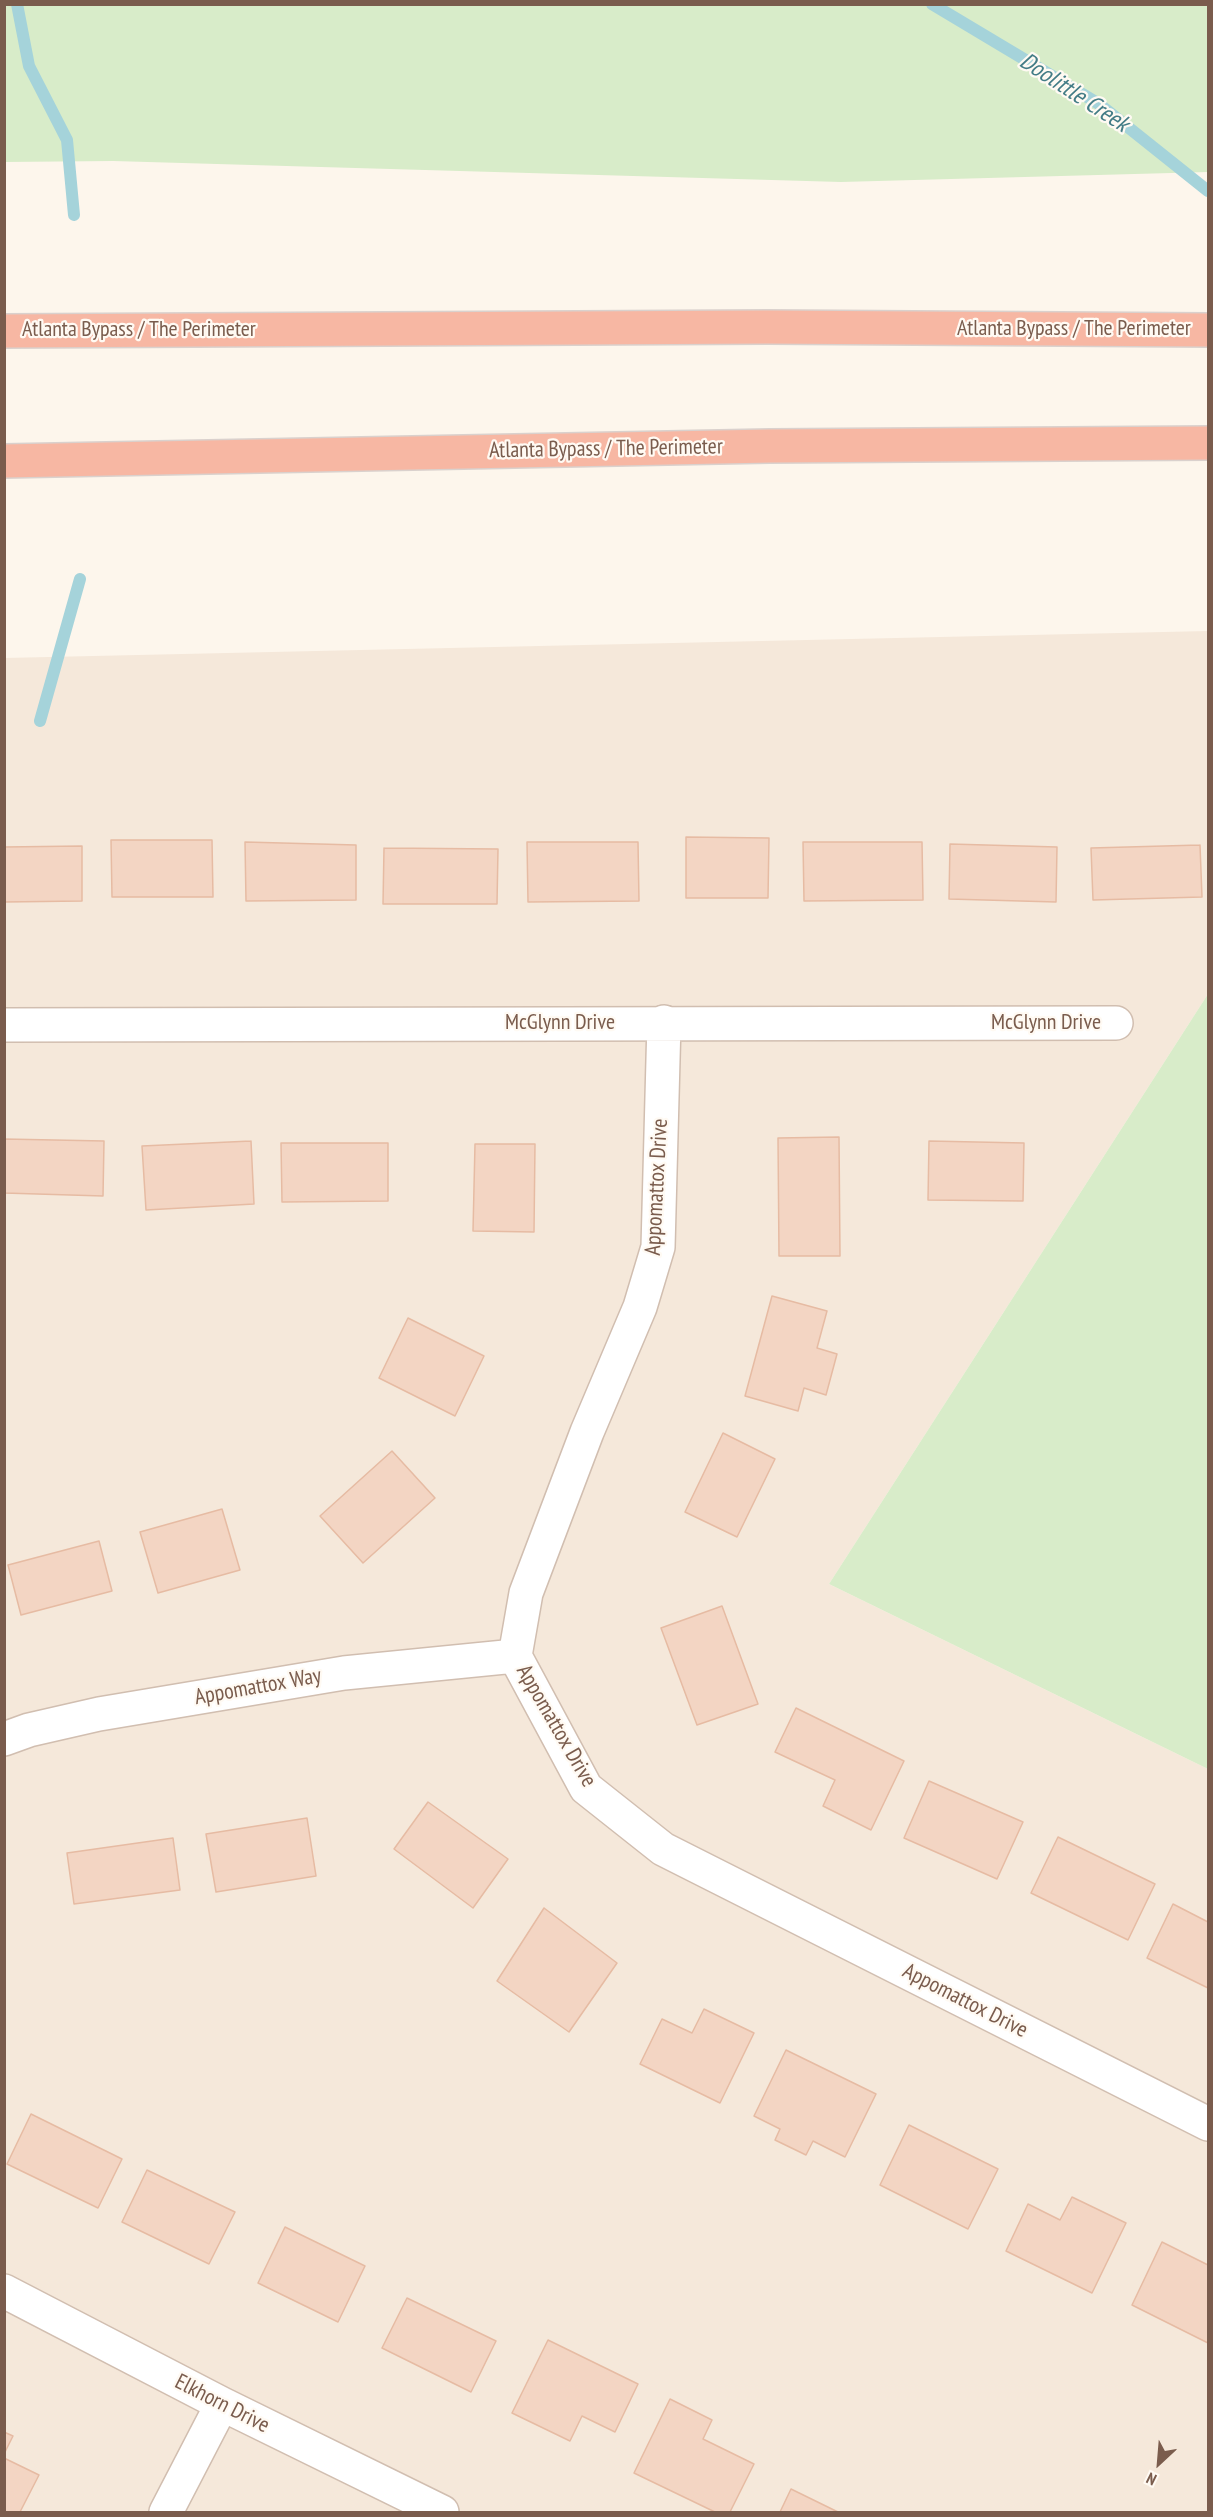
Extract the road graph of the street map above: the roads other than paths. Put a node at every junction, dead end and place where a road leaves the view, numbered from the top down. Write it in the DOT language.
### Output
graph roads {
  1 [pos="1209,330"];
  2 [pos="4,331"];
  3 [pos="1209,443"];
  4 [pos="4,461"];
  5 [pos="664,1022"];
  6 [pos="1116,1023"];
  7 [pos="4,1025"];
  8 [pos="515,1656"];
  9 [pos="4,1738"];
  10 [pos="1209,2124"];
  11 [pos="4,2291"];
  12 [pos="222,2404"];
  13 [pos="166,2512"];
  14 [pos="442,2512"];
  1 -- 2 [label="highway, Atlanta Bypass / The Perimeter"];
  3 -- 4 [label="highway, Atlanta Bypass / The Perimeter"];
  5 -- 6 [label="street, McGlynn Drive"];
  5 -- 7 [label="street, McGlynn Drive"];
  5 -- 8 [label="street, Appomattox Drive"];
  8 -- 9 [label="street, Appomattox Way"];
  8 -- 10 [label="street, Appomattox Drive"];
  11 -- 12 [label="street, Elkhorn Drive"];
  12 -- 13 [label="street"];
  12 -- 14 [label="street, Elkhorn Drive"];
}
